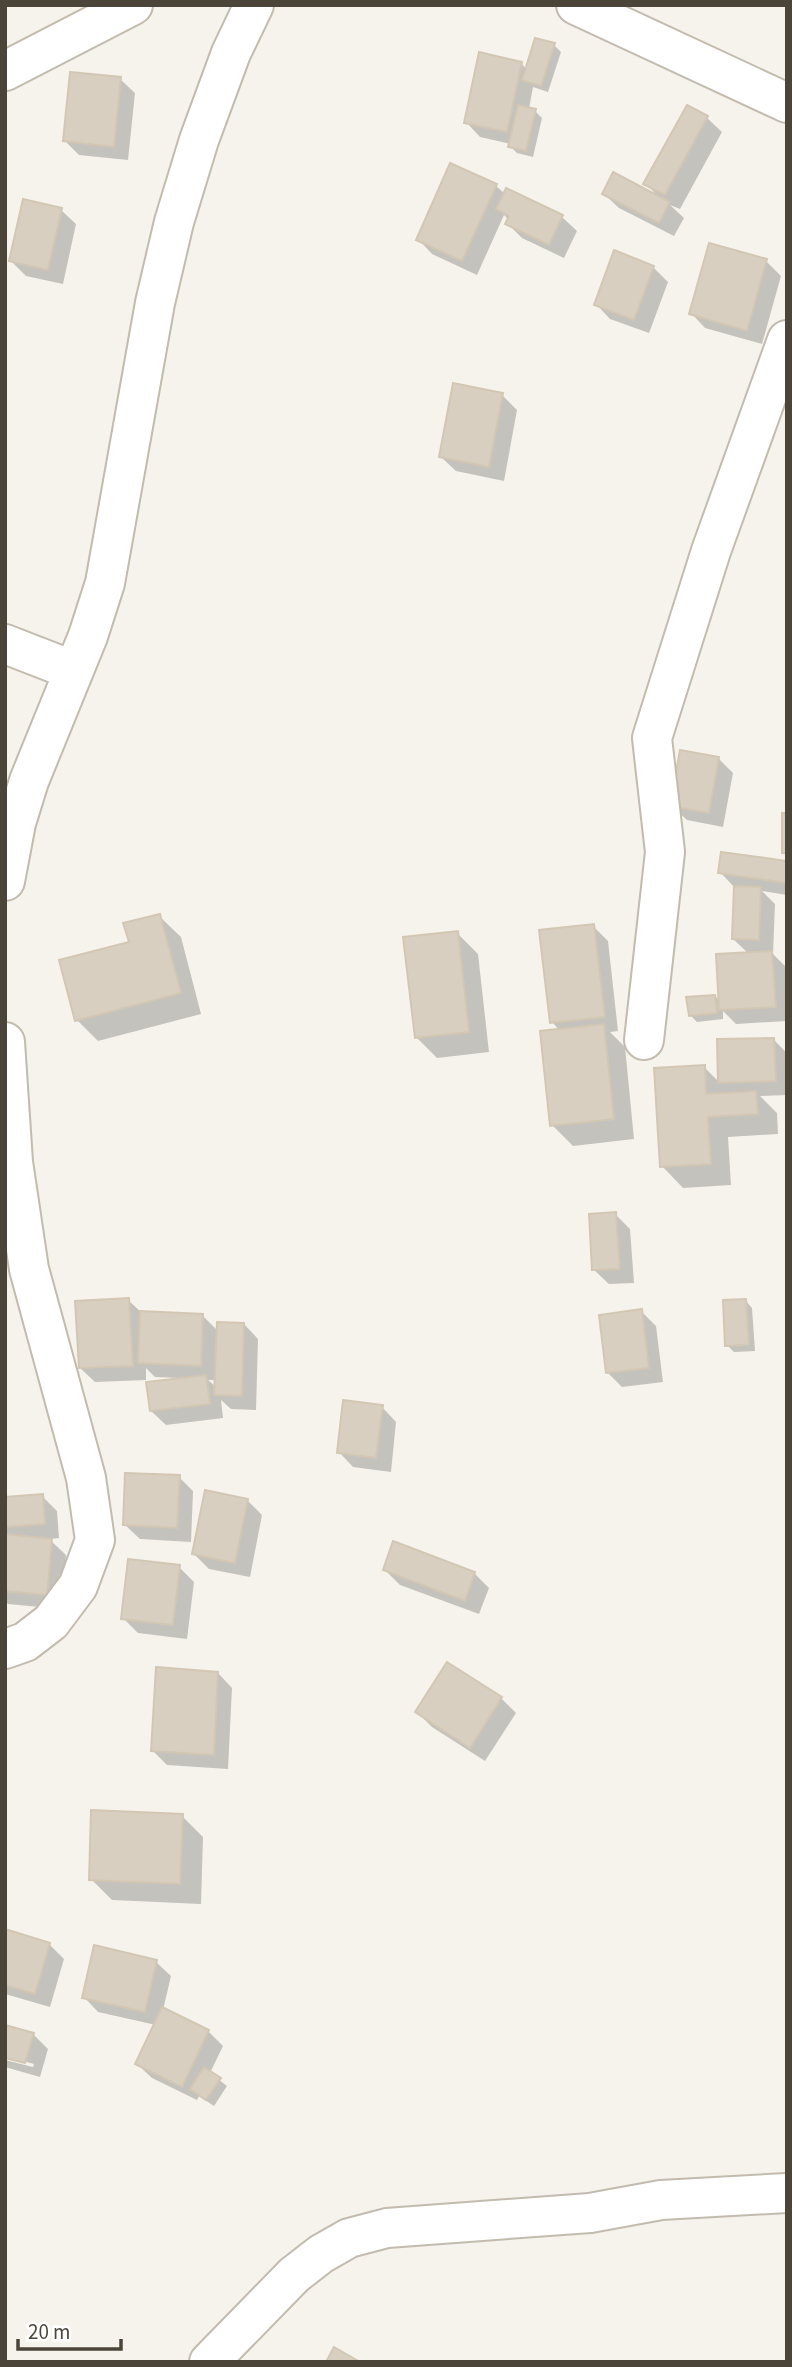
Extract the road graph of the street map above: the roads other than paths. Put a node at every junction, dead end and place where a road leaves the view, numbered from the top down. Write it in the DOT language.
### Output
graph roads {
  1 [pos="134,5"];
  2 [pos="254,5"];
  3 [pos="576,5"];
  4 [pos="5,71"];
  5 [pos="787,103"];
  6 [pos="787,340"];
  7 [pos="5,644"];
  8 [pos="72,670"];
  9 [pos="5,881"];
  10 [pos="645,1040"];
  11 [pos="5,1042"];
  12 [pos="5,1649"];
  13 [pos="787,2193"];
  14 [pos="209,2362"];
  1 -- 4 [label="street"];
  2 -- 8 [label="street"];
  3 -- 5 [label="street"];
  6 -- 10 [label="street"];
  7 -- 8 [label="street"];
  8 -- 9 [label="street"];
  11 -- 12 [label="street"];
  13 -- 14 [label="street"];
}
